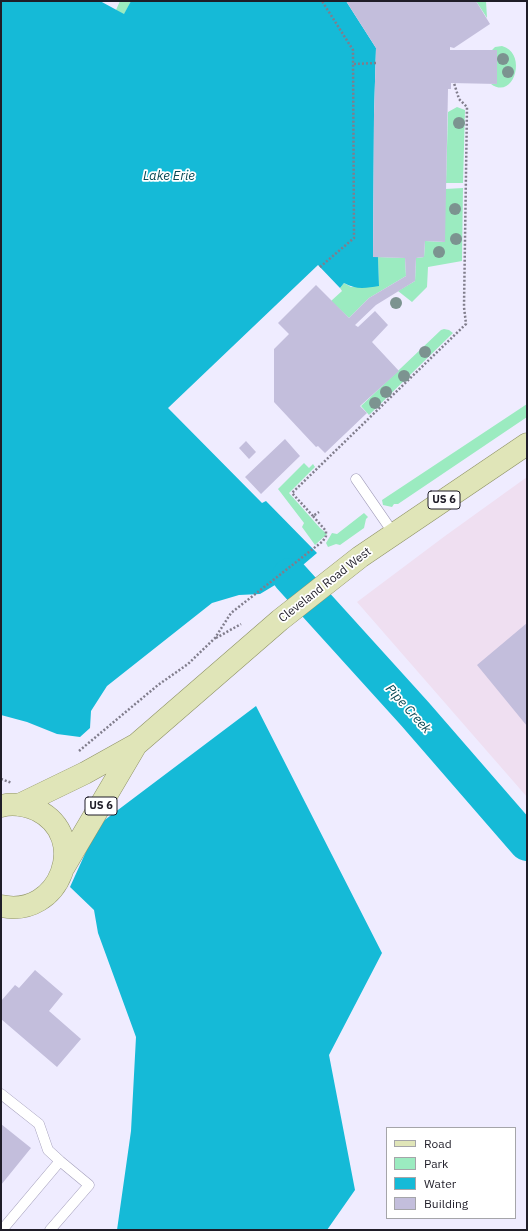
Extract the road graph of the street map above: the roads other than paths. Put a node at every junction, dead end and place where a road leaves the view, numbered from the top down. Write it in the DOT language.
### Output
graph roads {
  1 [pos="527,444"];
  2 [pos="356,478"];
  3 [pos="394,534"];
  4 [pos="137,744"];
  5 [pos="13,798"];
  6 [pos="64,867"];
  7 [pos="3,908"];
  8 [pos="1,1094"];
  9 [pos="60,1161"];
  10 [pos="2,1230"];
  11 [pos="50,1230"];
  1 -- 3 [label="main road, Cleveland Road West / US 6"];
  2 -- 3 [label="lane"];
  3 -- 4 [label="main road, Cleveland Road West / US 6"];
  4 -- 5 [label="main road, Cleveland Road West / US 6"];
  4 -- 6 [label="main road, Cleveland Road West / US 6"];
  5 -- 6 [label="main road"];
  6 -- 7 [label="main road, Cleveland Road West"];
  8 -- 9 [label="lane"];
  9 -- 10 [label="lane"];
  9 -- 11 [label="lane"];
}
